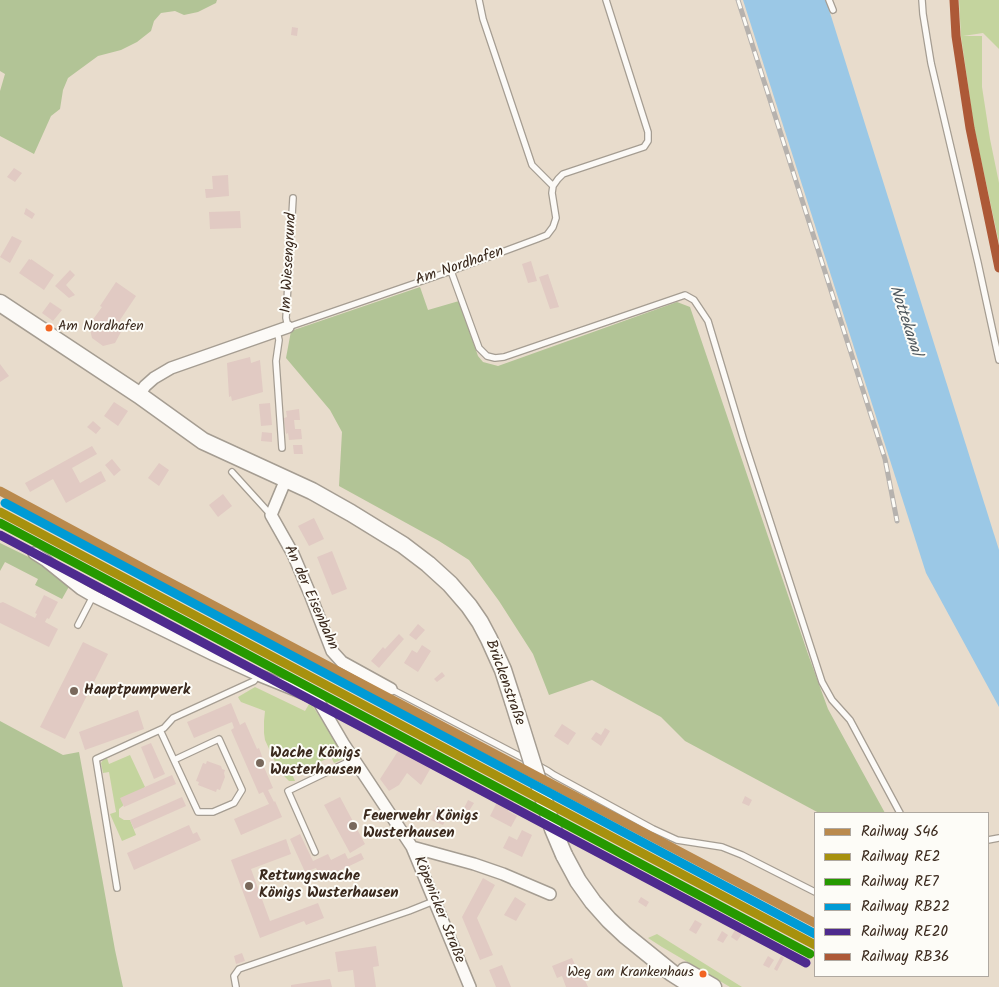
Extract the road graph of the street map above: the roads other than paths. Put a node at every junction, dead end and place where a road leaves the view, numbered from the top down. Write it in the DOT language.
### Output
graph roads {
  1 [pos="478,0"];
  2 [pos="606,0"];
  3 [pos="829,0"];
  4 [pos="922,0"];
  5 [pos="833,10"];
  6 [pos="553,186"];
  7 [pos="293,198"];
  8 [pos="451,271"];
  9 [pos="0,303"];
  10 [pos="282,329"];
  11 [pos="999,360"];
  12 [pos="139,395"];
  13 [pos="282,448"];
  14 [pos="232,472"];
  15 [pos="286,479"];
  16 [pos="271,515"];
  17 [pos="34,553"];
  18 [pos="93,596"];
  19 [pos="78,625"];
  20 [pos="258,675"];
  21 [pos="391,689"];
  22 [pos="160,730"];
  23 [pos="354,759"];
  24 [pos="174,760"];
  25 [pos="899,812"];
  26 [pos="412,847"];
  27 [pos="316,852"];
  28 [pos="117,888"];
  29 [pos="814,891"];
  30 [pos="550,894"];
  31 [pos="434,901"];
  32 [pos="645,950"];
  33 [pos="236,987"];
  34 [pos="470,987"];
  35 [pos="694,987"];
  36 [pos="713,987"];
  1 -- 6 [label="lane"];
  2 -- 6 [label="lane"];
  3 -- 5 [label="lane"];
  4 -- 11 [label="lane"];
  6 -- 8 [label="lane, Am Nordhafen"];
  7 -- 10 [label="lane, Im Wiesengrund"];
  8 -- 10 [label="lane, Am Nordhafen"];
  8 -- 25 [label="lane"];
  9 -- 12 [label="main road"];
  10 -- 12 [label="street, Am Nordhafen"];
  10 -- 13 [label="lane, Im Wiesengrund"];
  12 -- 15 [label="main road"];
  14 -- 16 [label="lane, An der Eisenbahn"];
  15 -- 16 [label="street"];
  15 -- 32 [label="main road, Brückenstraße, bridge"];
  16 -- 21 [label="street, An der Eisenbahn"];
  17 -- 18 [label="street, Köpenicker Straße"];
  18 -- 19 [label="lane"];
  18 -- 20 [label="street, Köpenicker Straße"];
  20 -- 22 [label="lane"];
  20 -- 23 [label="street, Köpenicker Straße"];
  21 -- 29 [label="lane, An der Eisenbahn"];
  22 -- 24 [label="lane"];
  22 -- 28 [label="lane"];
  23 -- 26 [label="street, Köpenicker Straße"];
  23 -- 27 [label="lane"];
  24 -- 24 [label="lane"];
  26 -- 30 [label="street"];
  26 -- 31 [label="street, Köpenicker Straße"];
  31 -- 33 [label="lane"];
  31 -- 34 [label="street, Köpenicker Straße"];
  32 -- 35 [label="main road, Brückenstraße"];
  32 -- 36 [label="main road, Brückenstraße"];
}
